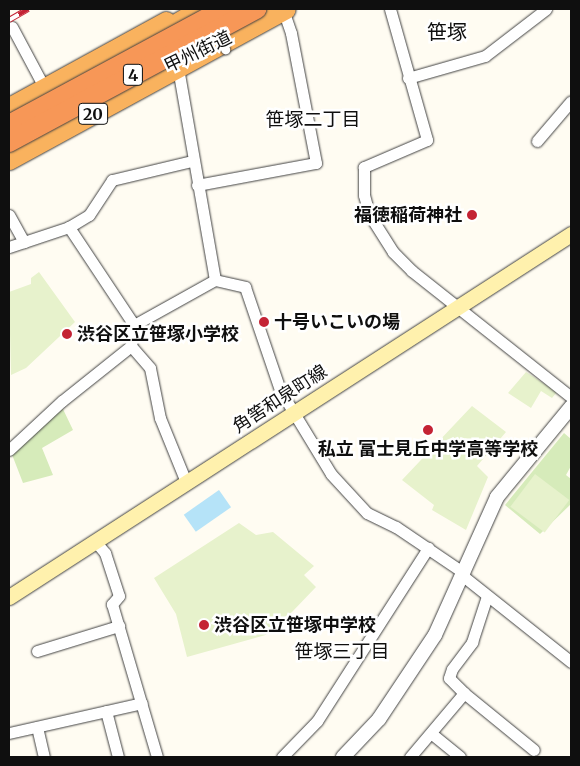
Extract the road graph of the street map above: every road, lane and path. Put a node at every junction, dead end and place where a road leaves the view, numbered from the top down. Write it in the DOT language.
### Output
graph roads {
  1 [pos="189,9"];
  2 [pos="200,9"];
  3 [pos="209,9"];
  4 [pos="224,9"];
  5 [pos="256,9"];
  6 [pos="284,9"];
  7 [pos="390,9"];
  8 [pos="546,9"];
  9 [pos="164,20"];
  10 [pos="12,27"];
  11 [pos="225,49"];
  12 [pos="177,65"];
  13 [pos="408,78"];
  14 [pos="53,87"];
  15 [pos="571,101"];
  16 [pos="9,107"];
  17 [pos="9,116"];
  18 [pos="9,125"];
  19 [pos="537,141"];
  20 [pos="9,142"];
  21 [pos="9,152"];
  22 [pos="9,160"];
  23 [pos="192,161"];
  24 [pos="197,185"];
  25 [pos="9,215"];
  26 [pos="68,227"];
  27 [pos="571,234"];
  28 [pos="24,242"];
  29 [pos="9,247"];
  30 [pos="215,280"];
  31 [pos="460,306"];
  32 [pos="134,325"];
  33 [pos="131,346"];
  34 [pos="571,397"];
  35 [pos="571,407"];
  36 [pos="292,414"];
  37 [pos="10,444"];
  38 [pos="186,482"];
  39 [pos="95,541"];
  40 [pos="428,548"];
  41 [pos="463,575"];
  42 [pos="488,596"];
  43 [pos="9,597"];
  44 [pos="119,626"];
  45 [pos="37,651"];
  46 [pos="571,662"];
  47 [pos="464,694"];
  48 [pos="142,703"];
  49 [pos="106,711"];
  50 [pos="36,727"];
  51 [pos="9,733"];
  52 [pos="432,734"];
  53 [pos="534,750"];
  54 [pos="44,757"];
  55 [pos="118,757"];
  56 [pos="157,757"];
  57 [pos="282,757"];
  58 [pos="343,757"];
  59 [pos="410,757"];
  60 [pos="460,757"];
  1 -- 9 [label="highway, 甲州街道 / 20"];
  2 -- 9 [label="highway, 甲州街道 / 20"];
  3 -- 11 [label="street, bridge"];
  4 -- 18 [label="highway, 4, bridge"];
  5 -- 20 [label="highway, 4, bridge"];
  6 -- 12 [label="highway, 甲州街道 / 20"];
  6 -- 24 [label="street"];
  7 -- 13 [label="street"];
  8 -- 13 [label="street"];
  9 -- 12 [label="street"];
  9 -- 14 [label="highway, 甲州街道 / 20"];
  10 -- 14 [label="street"];
  12 -- 21 [label="highway, 甲州街道 / 20"];
  12 -- 22 [label="highway, 20"];
  12 -- 23 [label="street"];
  13 -- 31 [label="street"];
  14 -- 16 [label="highway, 20"];
  14 -- 17 [label="highway, 甲州街道 / 20"];
  15 -- 19 [label="street"];
  23 -- 24 [label="street"];
  23 -- 26 [label="street"];
  24 -- 30 [label="street"];
  25 -- 28 [label="street"];
  26 -- 28 [label="street"];
  26 -- 32 [label="street"];
  27 -- 31 [label="main road, 角筈和泉町線"];
  28 -- 29 [label="street"];
  30 -- 32 [label="street"];
  30 -- 36 [label="street"];
  31 -- 34 [label="street"];
  31 -- 36 [label="main road, 角筈和泉町線"];
  32 -- 33 [label="street"];
  33 -- 37 [label="street"];
  33 -- 38 [label="street"];
  35 -- 41 [label="street"];
  36 -- 38 [label="main road, 角筈和泉町線"];
  36 -- 40 [label="street"];
  38 -- 39 [label="main road, 角筈和泉町線"];
  39 -- 43 [label="main road, 角筈和泉町線"];
  39 -- 44 [label="street"];
  40 -- 41 [label="street"];
  40 -- 57 [label="street"];
  41 -- 42 [label="street"];
  41 -- 58 [label="street"];
  42 -- 46 [label="street"];
  42 -- 47 [label="street"];
  44 -- 45 [label="street"];
  44 -- 48 [label="street"];
  47 -- 52 [label="street"];
  47 -- 53 [label="street"];
  48 -- 49 [label="street"];
  48 -- 56 [label="street"];
  49 -- 50 [label="street"];
  49 -- 55 [label="street"];
  50 -- 51 [label="street"];
  50 -- 54 [label="street"];
  52 -- 59 [label="street"];
  52 -- 60 [label="street"];
}
